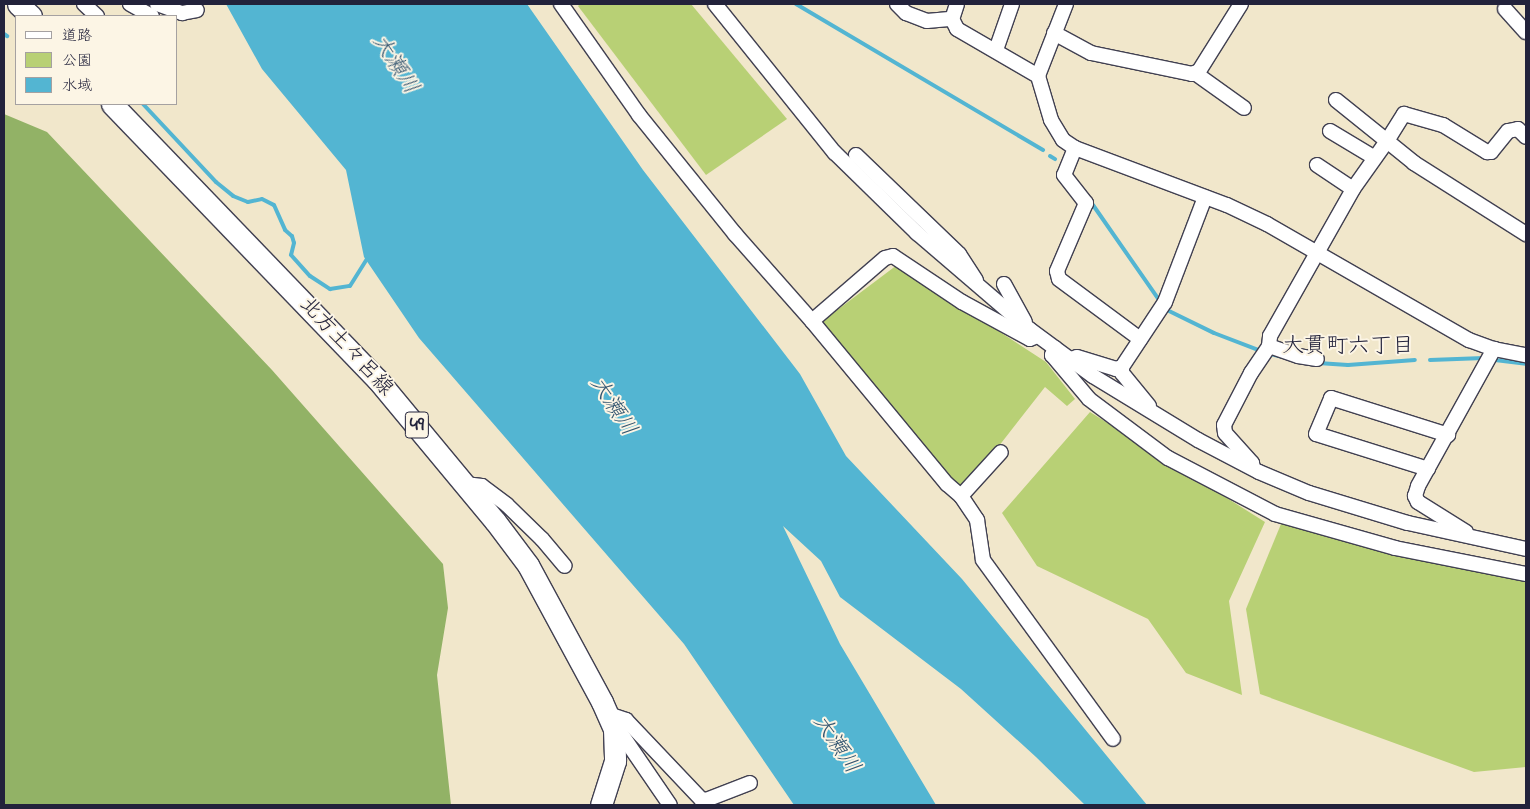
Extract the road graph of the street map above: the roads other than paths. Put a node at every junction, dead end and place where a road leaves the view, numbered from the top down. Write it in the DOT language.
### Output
graph roads {
  1 [pos="18,4"];
  2 [pos="84,4"];
  3 [pos="130,4"];
  4 [pos="158,4"];
  5 [pos="561,4"];
  6 [pos="715,4"];
  7 [pos="897,4"];
  8 [pos="957,4"];
  9 [pos="1012,4"];
  10 [pos="1066,4"];
  11 [pos="1241,4"];
  12 [pos="1505,9"];
  13 [pos="196,10"];
  14 [pos="30,15"];
  15 [pos="95,15"];
  16 [pos="150,15"];
  17 [pos="952,19"];
  18 [pos="1526,32"];
  19 [pos="1054,33"];
  20 [pos="996,50"];
  21 [pos="1194,73"];
  22 [pos="1038,76"];
  23 [pos="1336,100"];
  24 [pos="113,105"];
  25 [pos="1244,108"];
  26 [pos="1330,131"];
  27 [pos="1526,137"];
  28 [pos="1387,141"];
  29 [pos="1075,148"];
  30 [pos="856,155"];
  31 [pos="1375,158"];
  32 [pos="1317,165"];
  33 [pos="1353,189"];
  34 [pos="1205,197"];
  35 [pos="1526,234"];
  36 [pos="1318,253"];
  37 [pos="1004,284"];
  38 [pos="980,289"];
  39 [pos="812,322"];
  40 [pos="1033,332"];
  41 [pos="1140,339"];
  42 [pos="1269,346"];
  43 [pos="1055,348"];
  44 [pos="1494,350"];
  45 [pos="1526,355"];
  46 [pos="1070,359"];
  47 [pos="1317,359"];
  48 [pos="1122,367"];
  49 [pos="1160,418"];
  50 [pos="1448,435"];
  51 [pos="1001,452"];
  52 [pos="1253,469"];
  53 [pos="1428,469"];
  54 [pos="465,484"];
  55 [pos="961,496"];
  56 [pos="1475,538"];
  57 [pos="1526,549"];
  58 [pos="565,566"];
  59 [pos="1526,574"];
  60 [pos="611,721"];
  61 [pos="1113,739"];
  62 [pos="750,783"];
  63 [pos="601,805"];
  64 [pos="670,805"];
  1 -- 14 [label="main road"];
  2 -- 15 [label="street"];
  3 -- 16 [label="street"];
  4 -- 13 [label="street"];
  5 -- 39 [label="street"];
  6 -- 38 [label="street"];
  7 -- 17 [label="street"];
  8 -- 17 [label="street"];
  9 -- 20 [label="street"];
  10 -- 19 [label="street"];
  11 -- 21 [label="street"];
  12 -- 18 [label="street"];
  17 -- 20 [label="street"];
  19 -- 21 [label="street"];
  19 -- 22 [label="street"];
  20 -- 22 [label="street"];
  21 -- 25 [label="street"];
  22 -- 29 [label="street"];
  23 -- 28 [label="street"];
  24 -- 54 [label="main road, 北方土々呂線 / 49"];
  26 -- 31 [label="street"];
  27 -- 28 [label="street"];
  28 -- 31 [label="street"];
  28 -- 35 [label="street"];
  29 -- 34 [label="street"];
  29 -- 41 [label="street"];
  30 -- 38 [label="street"];
  31 -- 33 [label="street"];
  32 -- 33 [label="street"];
  33 -- 36 [label="street"];
  34 -- 36 [label="street"];
  34 -- 41 [label="street"];
  36 -- 42 [label="street"];
  36 -- 44 [label="street"];
  37 -- 40 [label="street"];
  38 -- 40 [label="street"];
  39 -- 40 [label="street"];
  39 -- 55 [label="street"];
  40 -- 43 [label="street"];
  41 -- 48 [label="street"];
  42 -- 47 [label="street"];
  42 -- 52 [label="street"];
  43 -- 46 [label="street"];
  43 -- 59 [label="street"];
  44 -- 45 [label="street"];
  44 -- 50 [label="street"];
  46 -- 48 [label="street"];
  46 -- 49 [label="street"];
  48 -- 49 [label="street"];
  49 -- 52 [label="street"];
  50 -- 53 [label="street"];
  50 -- 53 [label="street"];
  51 -- 55 [label="street"];
  52 -- 56 [label="street"];
  53 -- 56 [label="street"];
  54 -- 58 [label="street"];
  54 -- 60 [label="main road, 北方土々呂線 / 49"];
  55 -- 61 [label="street"];
  56 -- 57 [label="street"];
  60 -- 62 [label="street"];
  60 -- 63 [label="main road, 北方土々呂線 / 49"];
  60 -- 64 [label="street"];
}
